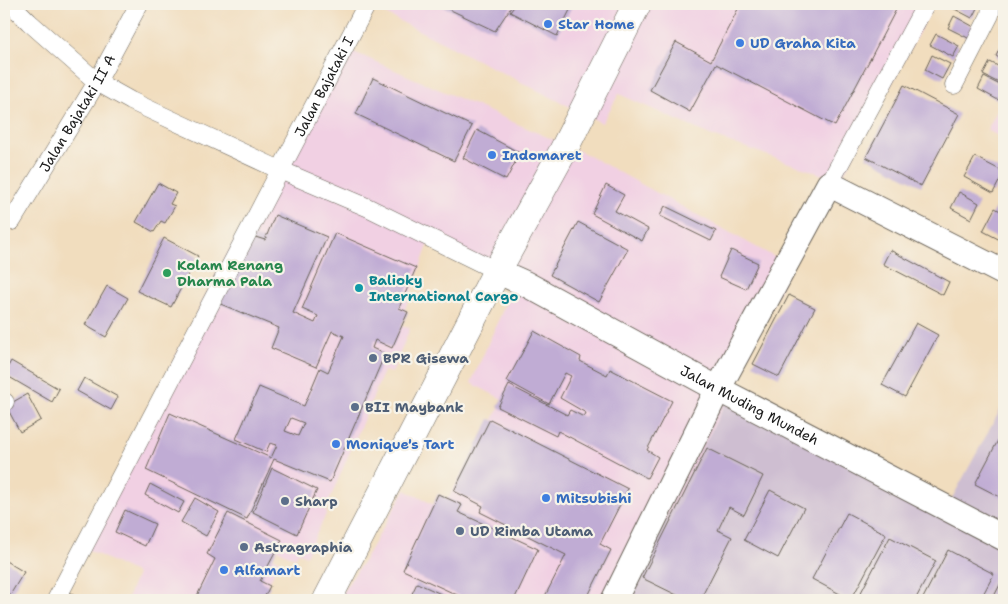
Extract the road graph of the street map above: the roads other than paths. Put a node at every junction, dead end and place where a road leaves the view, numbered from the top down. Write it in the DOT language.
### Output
graph roads {
  1 [pos="11,4"];
  2 [pos="139,4"];
  3 [pos="367,4"];
  4 [pos="637,4"];
  5 [pos="926,4"];
  6 [pos="991,4"];
  7 [pos="97,82"];
  8 [pos="954,85"];
  9 [pos="280,170"];
  10 [pos="829,184"];
  11 [pos="12,220"];
  12 [pos="497,271"];
  13 [pos="1004,273"];
  14 [pos="718,388"];
  15 [pos="1004,538"];
  16 [pos="620,598"];
  17 [pos="56,600"];
  18 [pos="327,600"];
  1 -- 7 [label="street"];
  2 -- 7 [label="street, Jalan Bajataki II A"];
  3 -- 9 [label="street, Jalan Bajataki I"];
  4 -- 12 [label="main road"];
  5 -- 10 [label="street"];
  6 -- 8 [label="street"];
  7 -- 9 [label="street"];
  7 -- 11 [label="street, Jalan Bajataki II A"];
  9 -- 12 [label="street"];
  9 -- 17 [label="street, Jalan Bajataki I"];
  10 -- 13 [label="street"];
  10 -- 14 [label="street"];
  12 -- 14 [label="street, Jalan Muding Mundeh"];
  12 -- 18 [label="main road"];
  14 -- 15 [label="street, Jalan Muding Mundeh"];
  14 -- 16 [label="street"];
}
